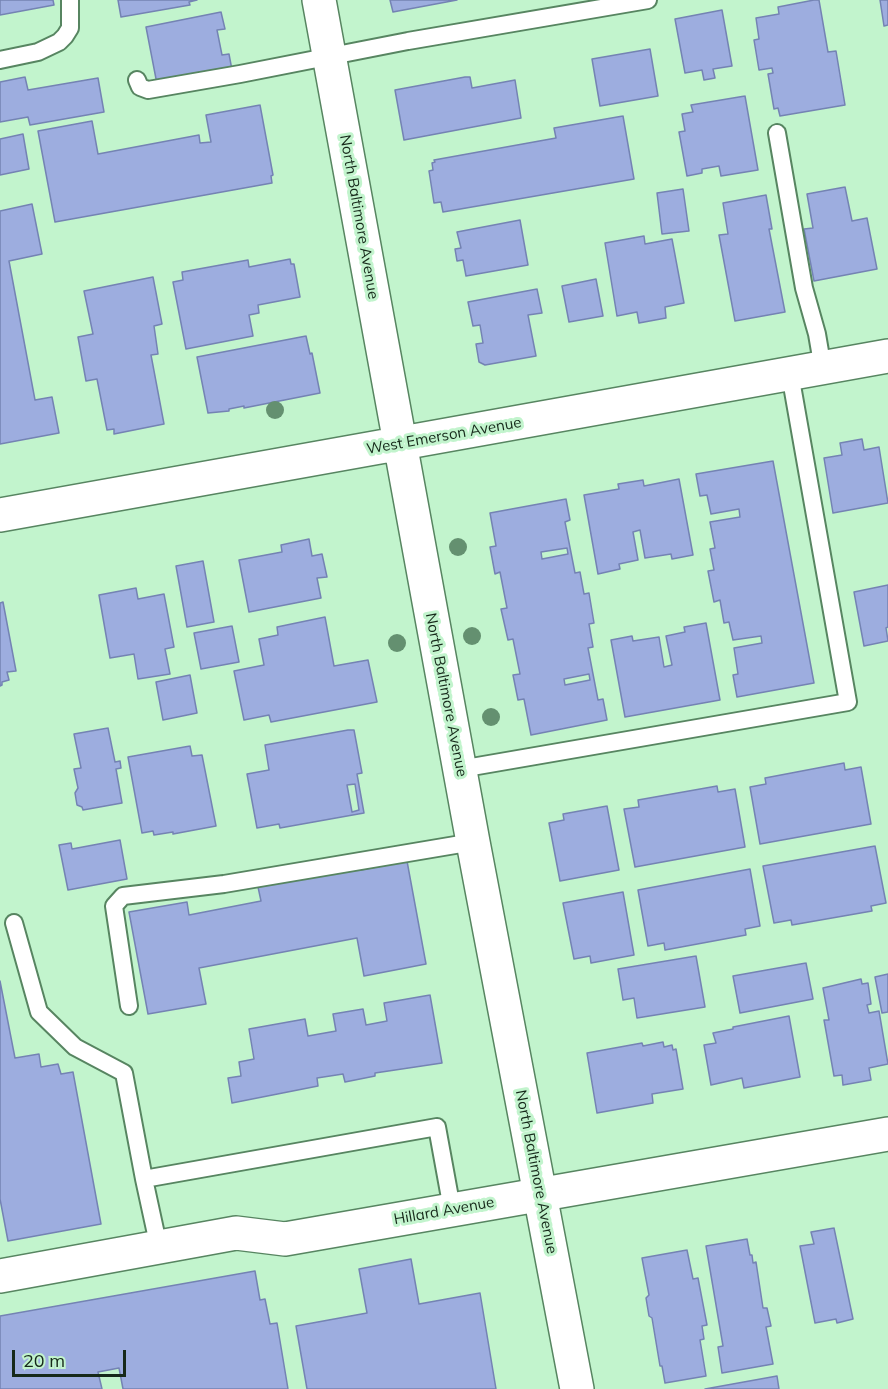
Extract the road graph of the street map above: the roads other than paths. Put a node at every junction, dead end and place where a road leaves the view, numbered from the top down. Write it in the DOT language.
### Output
graph roads {
  1 [pos="70,0"];
  2 [pos="319,0"];
  3 [pos="648,0"];
  4 [pos="330,56"];
  5 [pos="0,60"];
  6 [pos="138,80"];
  7 [pos="777,133"];
  8 [pos="888,357"];
  9 [pos="823,369"];
  10 [pos="790,374"];
  11 [pos="399,444"];
  12 [pos="0,515"];
  13 [pos="460,769"];
  14 [pos="473,842"];
  15 [pos="14,923"];
  16 [pos="129,1006"];
  17 [pos="888,1134"];
  18 [pos="144,1179"];
  19 [pos="541,1195"];
  20 [pos="452,1209"];
  21 [pos="159,1248"];
  22 [pos="0,1276"];
  23 [pos="577,1389"];
  1 -- 5 [label="lane"];
  2 -- 4 [label="street, North Baltimore Avenue"];
  3 -- 4 [label="lane"];
  4 -- 6 [label="lane"];
  4 -- 11 [label="street, North Baltimore Avenue"];
  7 -- 9 [label="lane"];
  8 -- 9 [label="street, West Emerson Avenue"];
  9 -- 10 [label="street, West Emerson Avenue"];
  10 -- 11 [label="street, West Emerson Avenue"];
  10 -- 13 [label="lane"];
  11 -- 12 [label="street, West Emerson Avenue"];
  11 -- 13 [label="street, North Baltimore Avenue"];
  13 -- 14 [label="street, North Baltimore Avenue"];
  14 -- 16 [label="lane"];
  14 -- 19 [label="street, North Baltimore Avenue"];
  15 -- 18 [label="lane"];
  17 -- 19 [label="street, Hillard Avenue"];
  18 -- 20 [label="lane"];
  18 -- 21 [label="lane"];
  19 -- 20 [label="street, Hillard Avenue"];
  19 -- 23 [label="street, North Baltimore Avenue"];
  20 -- 21 [label="street, Hillard Avenue"];
  21 -- 22 [label="street, Hillard Avenue"];
}
